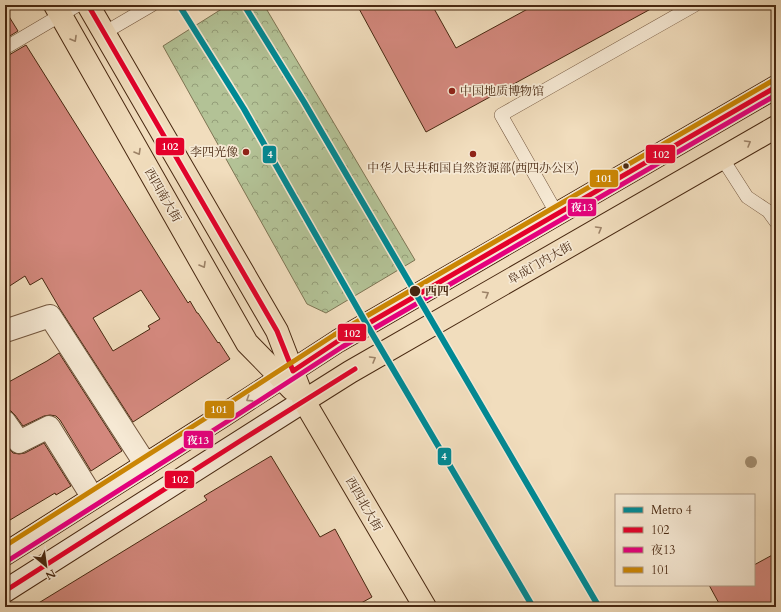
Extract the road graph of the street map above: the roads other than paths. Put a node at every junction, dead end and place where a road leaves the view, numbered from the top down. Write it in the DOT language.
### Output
graph roads {
  1 [pos="55,5"];
  2 [pos="78,5"];
  3 [pos="88,5"];
  4 [pos="152,5"];
  5 [pos="695,5"];
  6 [pos="104,33"];
  7 [pos="5,48"];
  8 [pos="776,86"];
  9 [pos="776,127"];
  10 [pos="722,158"];
  11 [pos="557,214"];
  12 [pos="776,222"];
  13 [pos="5,331"];
  14 [pos="287,374"];
  15 [pos="304,401"];
  16 [pos="5,422"];
  17 [pos="146,465"];
  18 [pos="93,498"];
  19 [pos="5,554"];
  20 [pos="5,591"];
  21 [pos="425,607"];
  1 -- 14 [label="main road, 西四南大街, one-way"];
  2 -- 7 [label="lane"];
  3 -- 6 [label="main road"];
  4 -- 6 [label="lane"];
  5 -- 11 [label="lane"];
  6 -- 14 [label="main road"];
  8 -- 11 [label="main road"];
  10 -- 9 [label="main road, 阜成门内大街, one-way"];
  10 -- 12 [label="lane"];
  15 -- 10 [label="main road, 阜成门内大街, one-way"];
  11 -- 14 [label="main road"];
  13 -- 17 [label="main road"];
  14 -- 15 [label="main road, 西四北大街"];
  14 -- 17 [label="main road, one-way"];
  15 -- 20 [label="main road"];
  15 -- 21 [label="main road, 西四北大街"];
  16 -- 18 [label="main road"];
  17 -- 18 [label="main road"];
  18 -- 19 [label="main road"];
}
